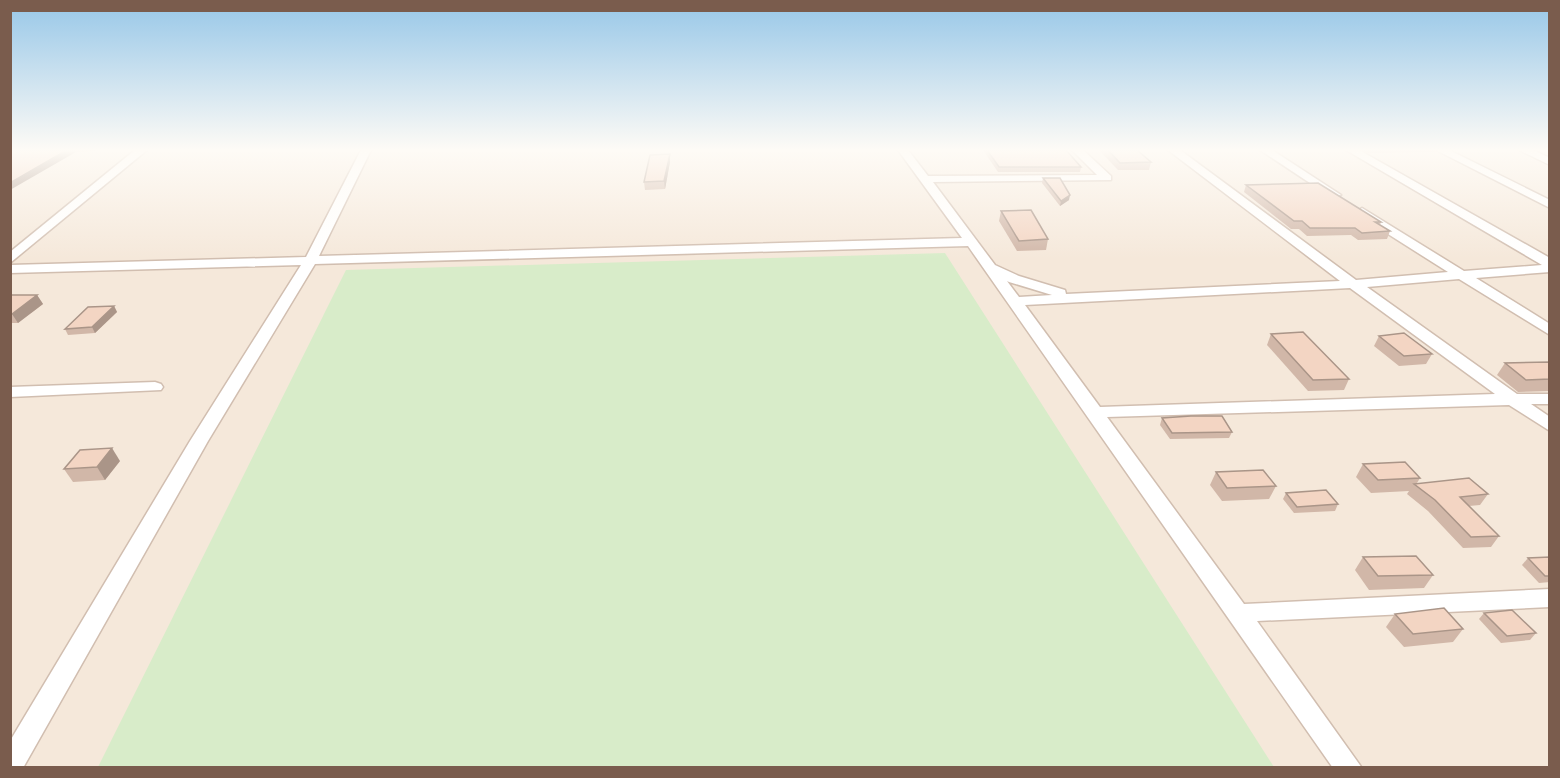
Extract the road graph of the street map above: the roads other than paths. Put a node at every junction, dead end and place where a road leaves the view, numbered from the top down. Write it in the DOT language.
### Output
graph roads {
  1 [pos="98,186"];
  2 [pos="348,186"];
  3 [pos="929,186"];
  4 [pos="1222,186"];
  5 [pos="1322,186"];
  6 [pos="1413,186"];
  7 [pos="1513,186"];
  8 [pos="1550,205"];
  9 [pos="971,242"];
  10 [pos="912,244"];
  11 [pos="10,259"];
  12 [pos="311,261"];
  13 [pos="988,265"];
  14 [pos="1550,266"];
  15 [pos="10,269"];
  16 [pos="1460,274"];
  17 [pos="1353,284"];
  18 [pos="1111,298"];
  19 [pos="1015,301"];
  20 [pos="1550,331"];
  21 [pos="155,387"];
  22 [pos="10,392"];
  23 [pos="1550,399"];
  24 [pos="1515,401"];
  25 [pos="1095,412"];
  26 [pos="1550,426"];
  27 [pos="1550,598"];
  28 [pos="1238,613"];
  29 [pos="10,766"];
  30 [pos="1349,768"];
  1 -- 11 [label="street"];
  2 -- 12 [label="street"];
  3 -- 9 [label="street"];
  4 -- 17 [label="street"];
  5 -- 16 [label="street"];
  6 -- 14 [label="street"];
  7 -- 8 [label="street"];
  9 -- 10 [label="street"];
  9 -- 13 [label="street"];
  10 -- 12 [label="street"];
  10 -- 13 [label="street"];
  12 -- 15 [label="street"];
  12 -- 29 [label="street"];
  13 -- 18 [label="street"];
  13 -- 19 [label="street"];
  14 -- 16 [label="street"];
  16 -- 17 [label="street"];
  16 -- 20 [label="street"];
  17 -- 18 [label="street"];
  17 -- 24 [label="street"];
  18 -- 19 [label="street"];
  19 -- 25 [label="street"];
  21 -- 22 [label="street"];
  23 -- 24 [label="street"];
  24 -- 25 [label="street"];
  24 -- 26 [label="street"];
  25 -- 28 [label="street"];
  27 -- 28 [label="street"];
  28 -- 30 [label="street"];
}
